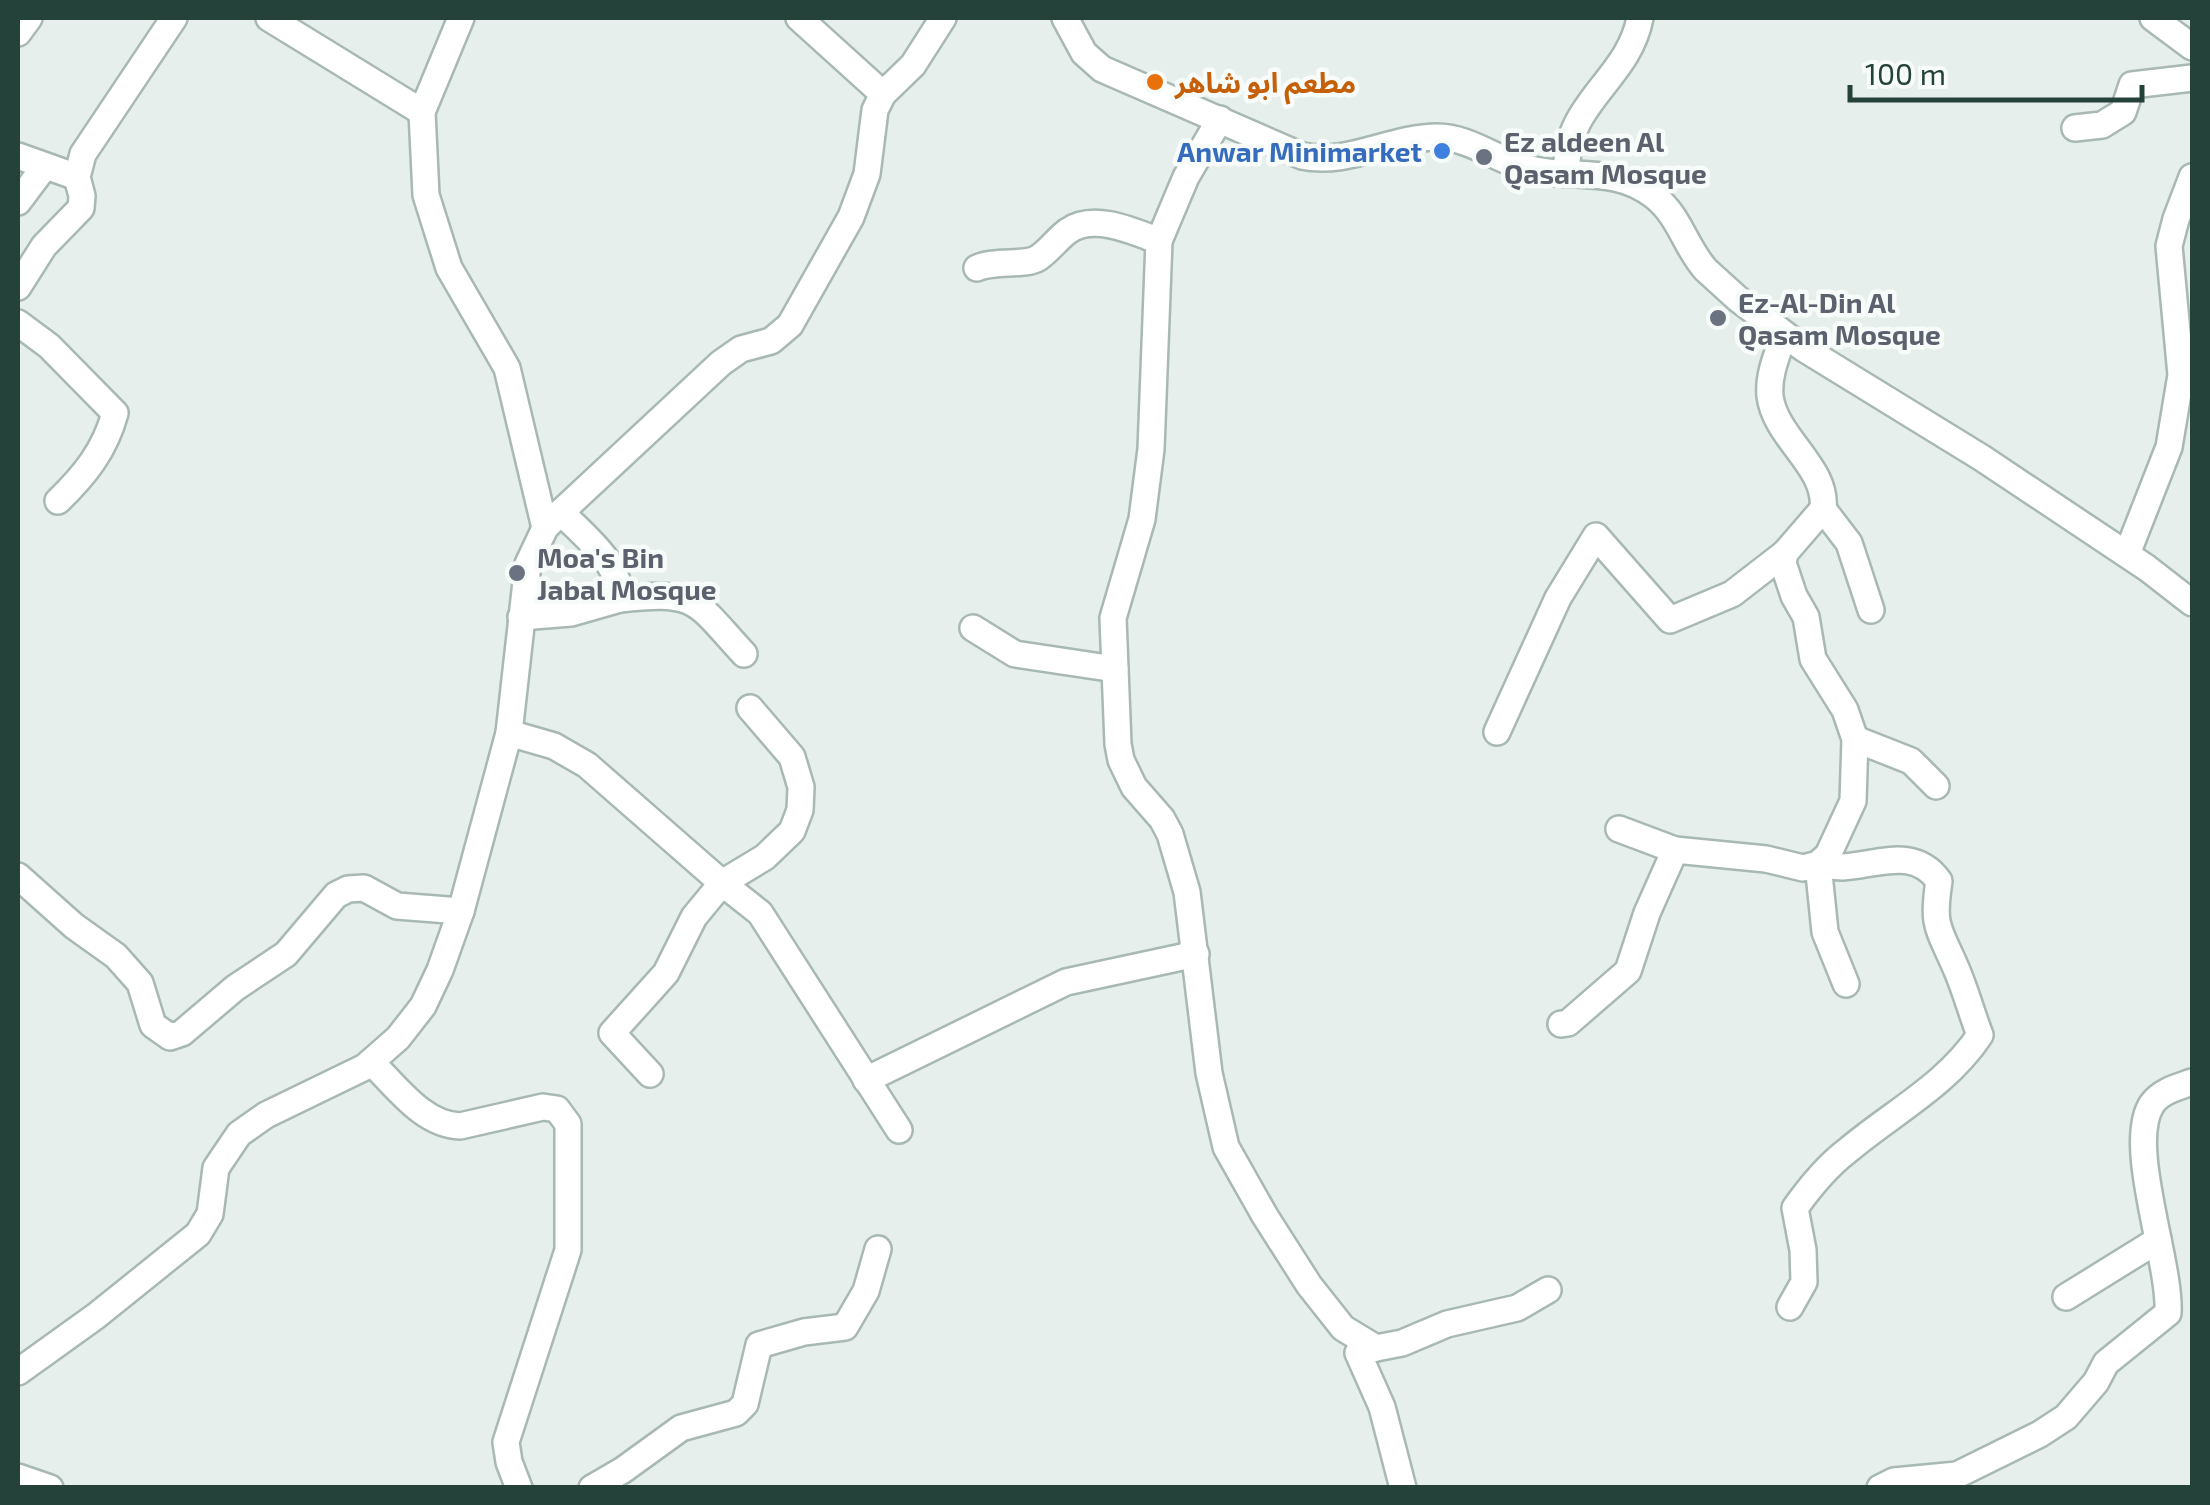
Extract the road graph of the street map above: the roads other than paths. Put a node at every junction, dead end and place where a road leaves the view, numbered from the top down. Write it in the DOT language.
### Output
graph roads {
  1 [pos="29,18"];
  2 [pos="174,18"];
  3 [pos="269,18"];
  4 [pos="461,18"];
  5 [pos="798,18"];
  6 [pos="944,18"];
  7 [pos="1065,18"];
  8 [pos="1640,18"];
  9 [pos="2153,18"];
  10 [pos="18,33"];
  11 [pos="2192,47"];
  12 [pos="2192,78"];
  13 [pos="883,94"];
  14 [pos="422,112"];
  15 [pos="1220,119"];
  16 [pos="2075,128"];
  17 [pos="18,156"];
  18 [pos="44,166"];
  19 [pos="1566,173"];
  20 [pos="2192,176"];
  21 [pos="77,177"];
  22 [pos="18,202"];
  23 [pos="1159,241"];
  24 [pos="977,268"];
  25 [pos="18,287"];
  26 [pos="18,322"];
  27 [pos="1784,335"];
  28 [pos="2185,343"];
  29 [pos="58,502"];
  30 [pos="1823,509"];
  31 [pos="553,520"];
  32 [pos="1785,553"];
  33 [pos="2127,554"];
  34 [pos="620,599"];
  35 [pos="2192,603"];
  36 [pos="1871,610"];
  37 [pos="521,617"];
  38 [pos="974,628"];
  39 [pos="744,654"];
  40 [pos="1114,670"];
  41 [pos="750,708"];
  42 [pos="1496,732"];
  43 [pos="509,733"];
  44 [pos="1855,738"];
  45 [pos="1936,786"];
  46 [pos="1619,829"];
  47 [pos="1675,850"];
  48 [pos="1818,864"];
  49 [pos="18,876"];
  50 [pos="722,883"];
  51 [pos="461,911"];
  52 [pos="1196,954"];
  53 [pos="1846,984"];
  54 [pos="1561,1024"];
  55 [pos="372,1062"];
  56 [pos="650,1074"];
  57 [pos="866,1080"];
  58 [pos="2192,1082"];
  59 [pos="899,1130"];
  60 [pos="2158,1240"];
  61 [pos="878,1249"];
  62 [pos="1548,1290"];
  63 [pos="2066,1297"];
  64 [pos="1790,1307"];
  65 [pos="1350,1339"];
  66 [pos="1376,1348"];
  67 [pos="18,1372"];
  68 [pos="18,1478"];
  69 [pos="50,1488"];
  70 [pos="519,1488"];
  71 [pos="592,1488"];
  72 [pos="1403,1488"];
  73 [pos="1880,1488"];
  1 -- 10 [label="street"];
  2 -- 21 [label="street"];
  3 -- 14 [label="street"];
  4 -- 14 [label="street"];
  5 -- 13 [label="street"];
  6 -- 13 [label="street"];
  7 -- 15 [label="street"];
  8 -- 19 [label="street"];
  9 -- 11 [label="street"];
  12 -- 16 [label="street"];
  13 -- 31 [label="street"];
  14 -- 31 [label="street"];
  15 -- 19 [label="street"];
  15 -- 23 [label="street"];
  17 -- 18 [label="street"];
  18 -- 21 [label="street"];
  18 -- 22 [label="street"];
  19 -- 27 [label="street"];
  20 -- 28 [label="street"];
  21 -- 25 [label="street"];
  23 -- 24 [label="street"];
  23 -- 40 [label="street"];
  26 -- 29 [label="street"];
  27 -- 30 [label="street"];
  27 -- 33 [label="street"];
  28 -- 33 [label="street"];
  30 -- 32 [label="street"];
  30 -- 36 [label="street"];
  31 -- 34 [label="street"];
  31 -- 37 [label="street"];
  32 -- 42 [label="street"];
  32 -- 44 [label="street"];
  33 -- 35 [label="street"];
  34 -- 37 [label="street"];
  34 -- 39 [label="street"];
  37 -- 43 [label="street"];
  38 -- 40 [label="street"];
  40 -- 52 [label="street"];
  41 -- 50 [label="street"];
  43 -- 50 [label="street"];
  43 -- 51 [label="street"];
  44 -- 45 [label="street"];
  44 -- 48 [label="street"];
  46 -- 47 [label="street"];
  47 -- 48 [label="street"];
  47 -- 54 [label="street"];
  48 -- 53 [label="street"];
  48 -- 64 [label="street"];
  49 -- 51 [label="street"];
  50 -- 56 [label="street"];
  50 -- 57 [label="street"];
  51 -- 55 [label="street"];
  52 -- 57 [label="street"];
  52 -- 66 [label="street"];
  55 -- 67 [label="street"];
  55 -- 70 [label="street"];
  57 -- 59 [label="street"];
  58 -- 60 [label="street"];
  60 -- 63 [label="street"];
  60 -- 73 [label="street"];
  61 -- 71 [label="street"];
  62 -- 66 [label="street"];
  65 -- 66 [label="street"];
  66 -- 72 [label="street"];
  68 -- 69 [label="street"];
}
